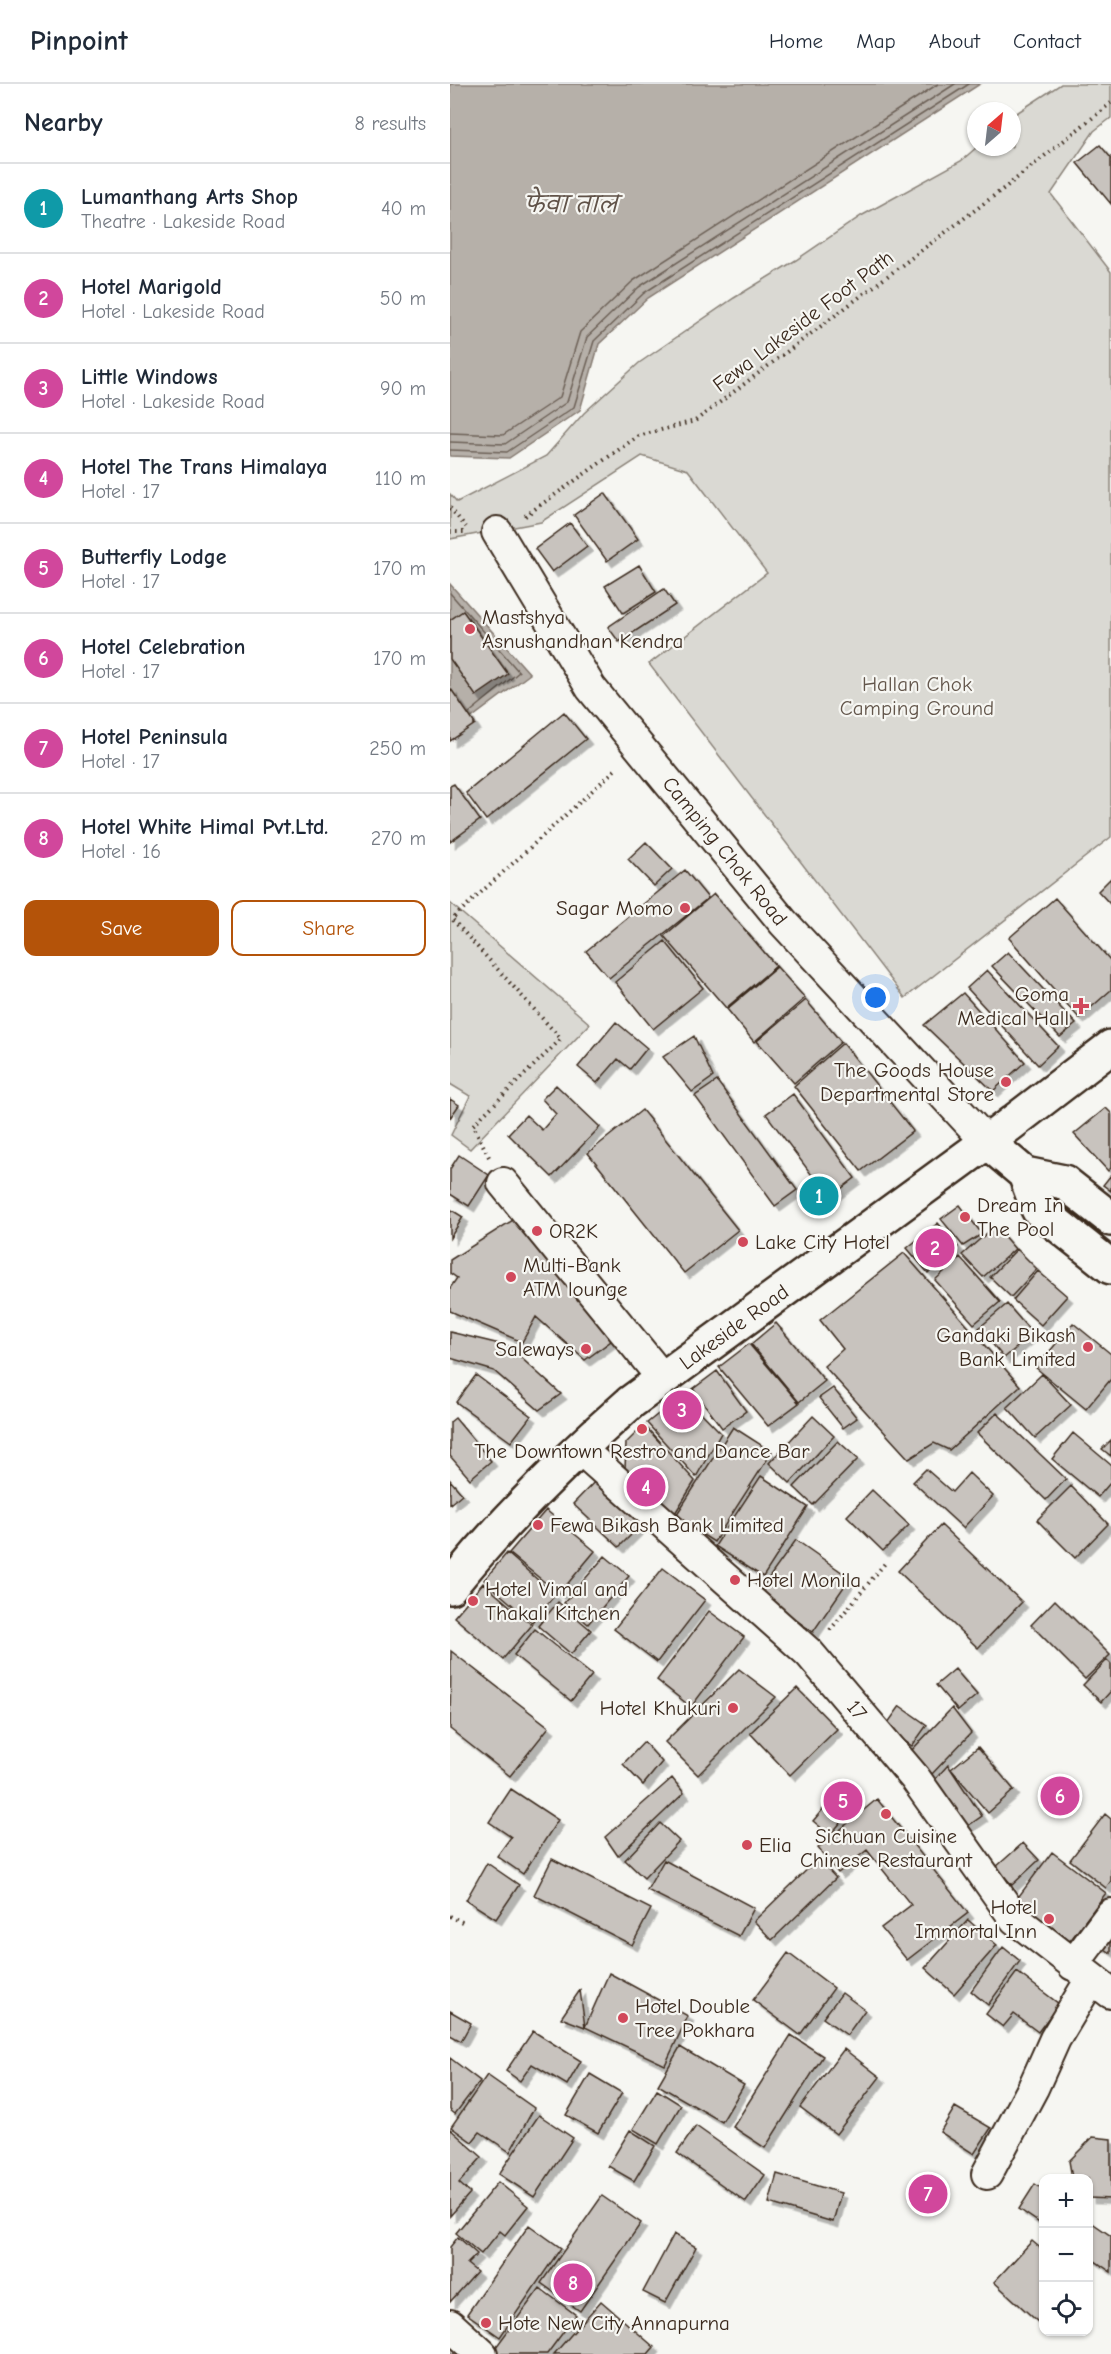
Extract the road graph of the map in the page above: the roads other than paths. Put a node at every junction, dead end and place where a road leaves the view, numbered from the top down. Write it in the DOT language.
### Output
graph roads {
  1 [pos="484,532"];
  2 [pos="1111,1047"];
  3 [pos="987,1142"];
  4 [pos="1025,1174"];
  5 [pos="503,1183"];
  6 [pos="1111,1219"];
  7 [pos="1111,1267"];
  8 [pos="663,1379"];
  9 [pos="579,1448"];
  10 [pos="450,1587"];
  11 [pos="1111,1914"];
  12 [pos="1092,1979"];
  13 [pos="987,2174"];
  14 [pos="450,2325"];
  15 [pos="482,2354"];
  1 -- 3 [label="street, Camping Chok Road"];
  2 -- 3 [label="main road, Lakeside Road"];
  3 -- 4 [label="main road"];
  3 -- 8 [label="main road, Lakeside Road"];
  4 -- 6 [label="main road"];
  4 -- 7 [label="main road"];
  5 -- 8 [label="street"];
  8 -- 9 [label="main road, Lakeside Road"];
  9 -- 10 [label="main road, Lakeside Road"];
  9 -- 12 [label="street, 17 / 17"];
  11 -- 12 [label="street"];
  12 -- 13 [label="street"];
  14 -- 15 [label="street"];
}
